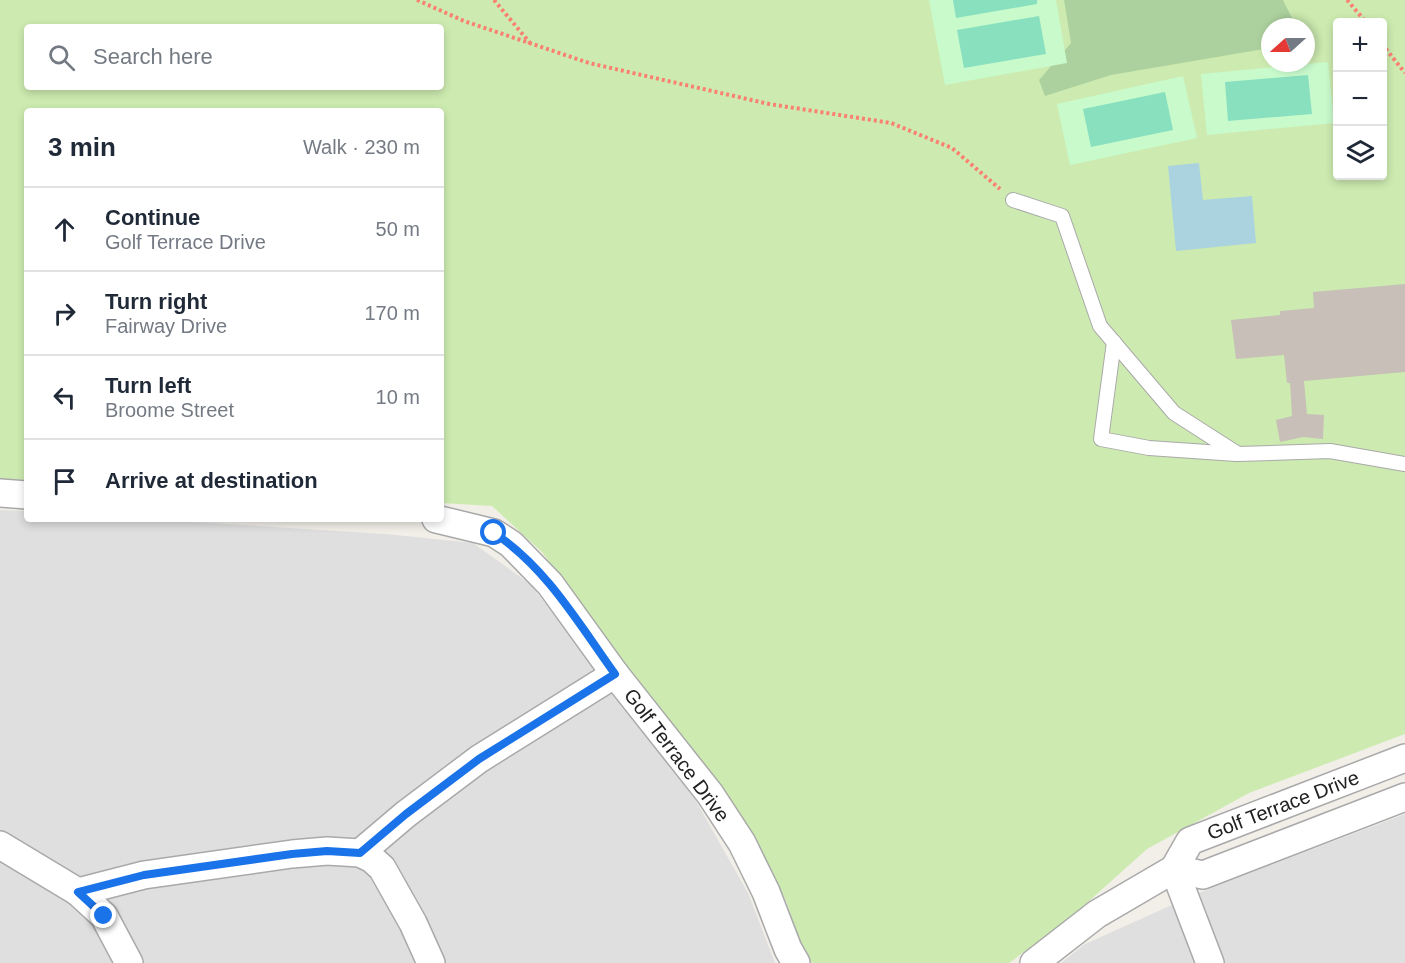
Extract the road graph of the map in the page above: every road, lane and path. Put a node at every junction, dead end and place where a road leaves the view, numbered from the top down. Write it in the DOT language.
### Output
graph roads {
  1 [pos="417,0"];
  2 [pos="494,0"];
  3 [pos="1347,0"];
  4 [pos="1363,18"];
  5 [pos="531,44"];
  6 [pos="1387,49"];
  7 [pos="1405,73"];
  8 [pos="1013,200"];
  9 [pos="1114,342"];
  10 [pos="1238,454"];
  11 [pos="1405,464"];
  12 [pos="0,493"];
  13 [pos="24,495"];
  14 [pos="444,521"];
  15 [pos="615,674"];
  16 [pos="1405,758"];
  17 [pos="1405,797"];
  18 [pos="0,845"];
  19 [pos="360,853"];
  20 [pos="1174,869"];
  21 [pos="78,892"];
  22 [pos="129,963"];
  23 [pos="431,963"];
  24 [pos="796,963"];
  25 [pos="1034,963"];
  26 [pos="1209,963"];
  1 -- 5 [label="path"];
  2 -- 5 [label="path"];
  3 -- 4 [label="path"];
  5 -- 8 [label="path"];
  6 -- 7 [label="path"];
  8 -- 9 [label="lane"];
  9 -- 10 [label="lane"];
  9 -- 10 [label="lane"];
  10 -- 11 [label="lane"];
  12 -- 13 [label="street"];
  14 -- 15 [label="street, Golf Terrace Drive"];
  15 -- 19 [label="street"];
  15 -- 24 [label="street, Golf Terrace Drive"];
  16 -- 20 [label="street, Golf Terrace Drive"];
  17 -- 20 [label="street, Golf Terrace Drive"];
  18 -- 21 [label="street"];
  19 -- 21 [label="street"];
  19 -- 23 [label="street"];
  20 -- 25 [label="street, Golf Terrace Drive"];
  20 -- 26 [label="street"];
  21 -- 22 [label="street"];
}
